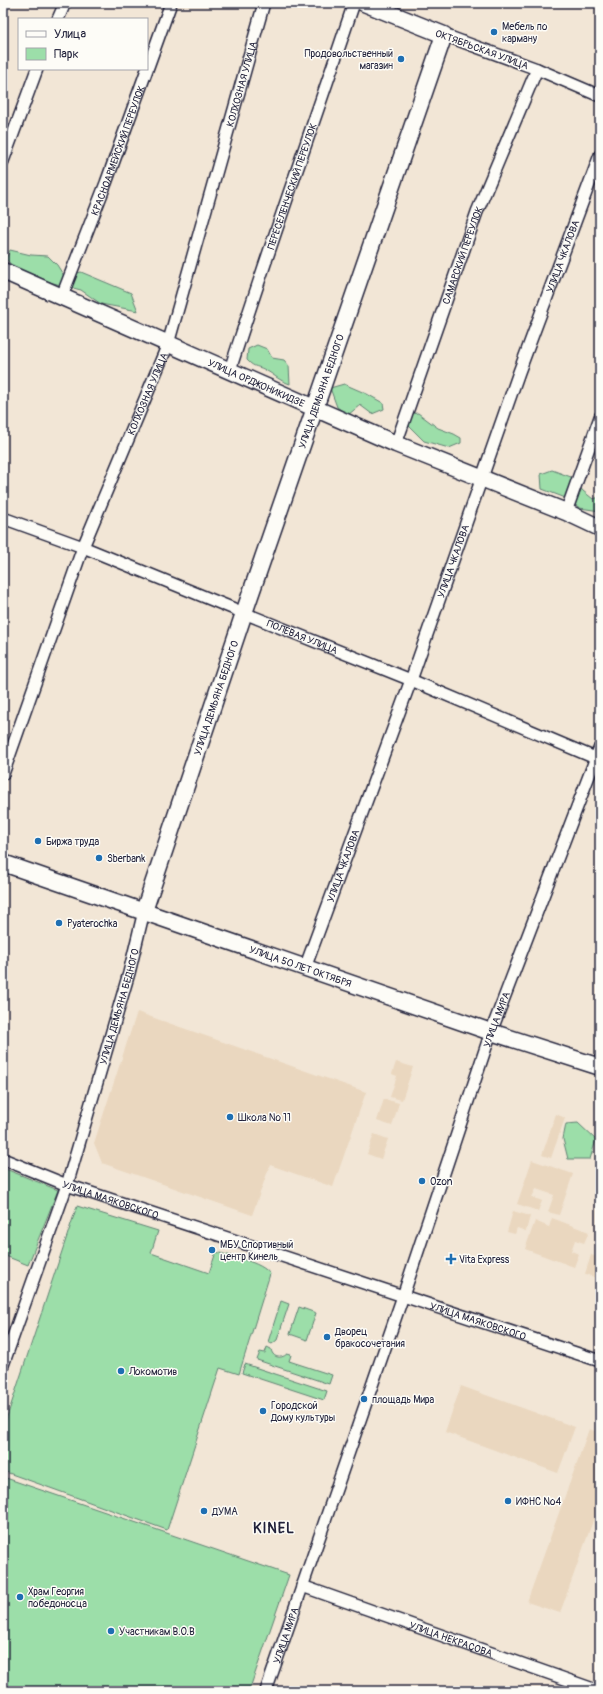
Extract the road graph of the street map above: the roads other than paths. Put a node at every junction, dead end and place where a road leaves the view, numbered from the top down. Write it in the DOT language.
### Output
graph roads {
  1 [pos="65,3"];
  2 [pos="171,3"];
  3 [pos="264,3"];
  4 [pos="354,3"];
  5 [pos="364,3"];
  6 [pos="58,18"];
  7 [pos="444,35"];
  8 [pos="148,67"];
  9 [pos="537,69"];
  10 [pos="38,70"];
  11 [pos="147,70"];
  12 [pos="600,96"];
  13 [pos="600,155"];
  14 [pos="3,161"];
  15 [pos="3,271"];
  16 [pos="62,296"];
  17 [pos="168,344"];
  18 [pos="230,370"];
  19 [pos="316,409"];
  20 [pos="600,418"];
  21 [pos="396,444"];
  22 [pos="482,478"];
  23 [pos="566,512"];
  24 [pos="3,518"];
  25 [pos="600,528"];
  26 [pos="83,547"];
  27 [pos="244,614"];
  28 [pos="411,680"];
  29 [pos="600,747"];
  30 [pos="598,759"];
  31 [pos="3,774"];
  32 [pos="3,863"];
  33 [pos="144,911"];
  34 [pos="305,968"];
  35 [pos="491,1032"];
  36 [pos="600,1067"];
  37 [pos="3,1159"];
  38 [pos="68,1185"];
  39 [pos="404,1296"];
  40 [pos="600,1361"];
  41 [pos="3,1365"];
  42 [pos="303,1582"];
  43 [pos="266,1691"];
  44 [pos="599,1691"];
  1 -- 6 [label="street"];
  2 -- 8 [label="street, КРАСНОАРМЕЙСКИЙ ПЕРЕУЛОК"];
  3 -- 17 [label="street, КОЛХОЗНАЯ УЛИЦА"];
  4 -- 18 [label="street, ПЕРЕСЕЛЕНЧЕСКИЙ ПЕРЕУЛОК"];
  5 -- 7 [label="main road, ОКТЯБРЬСКАЯ УЛИЦА"];
  7 -- 9 [label="street, ОКТЯБРЬСКАЯ УЛИЦА"];
  7 -- 19 [label="main road, УЛИЦА ДЕМЬЯНА БЕДНОГО"];
  9 -- 12 [label="street, ОКТЯБРЬСКАЯ УЛИЦА"];
  9 -- 21 [label="street, САМАРСКИЙ ПЕРЕУЛОК"];
  10 -- 14 [label="street"];
  11 -- 16 [label="street, КРАСНОАРМЕЙСКИЙ ПЕРЕУЛОК"];
  13 -- 22 [label="street, УЛИЦА ЧКАЛОВА"];
  15 -- 16 [label="main road, УЛИЦА ОРДЖОНИКИДЗЕ"];
  16 -- 17 [label="main road, УЛИЦА ОРДЖОНИКИДЗЕ"];
  17 -- 18 [label="main road, УЛИЦА ОРДЖОНИКИДЗЕ"];
  17 -- 26 [label="street, КОЛХОЗНАЯ УЛИЦА"];
  18 -- 19 [label="main road, УЛИЦА ОРДЖОНИКИДЗЕ"];
  19 -- 21 [label="main road, УЛИЦА ОРДЖОНИКИДЗЕ"];
  19 -- 27 [label="main road, УЛИЦА ДЕМЬЯНА БЕДНОГО"];
  20 -- 23 [label="street"];
  21 -- 22 [label="main road, УЛИЦА ОРДЖОНИКИДЗЕ"];
  22 -- 23 [label="main road, УЛИЦА ОРДЖОНИКИДЗЕ"];
  22 -- 28 [label="street, УЛИЦА ЧКАЛОВА"];
  23 -- 25 [label="main road, УЛИЦА ОРДЖОНИКИДЗЕ"];
  24 -- 26 [label="street, ПОЛЕВАЯ УЛИЦА"];
  26 -- 27 [label="street, ПОЛЕВАЯ УЛИЦА"];
  26 -- 31 [label="street, КОЛХОЗНАЯ УЛИЦА"];
  27 -- 28 [label="street, ПОЛЕВАЯ УЛИЦА"];
  27 -- 33 [label="main road, УЛИЦА ДЕМЬЯНА БЕДНОГО"];
  28 -- 30 [label="street, ПОЛЕВАЯ УЛИЦА"];
  28 -- 34 [label="street, УЛИЦА ЧКАЛОВА"];
  29 -- 30 [label="street, УЛИЦА МИРА"];
  30 -- 35 [label="street, УЛИЦА МИРА"];
  32 -- 33 [label="main road, УЛИЦА 50 ЛЕТ ОКТЯБРЯ"];
  33 -- 34 [label="main road, УЛИЦА 50 ЛЕТ ОКТЯБРЯ"];
  33 -- 38 [label="street, УЛИЦА ДЕМЬЯНА БЕДНОГО"];
  34 -- 35 [label="main road, УЛИЦА 50 ЛЕТ ОКТЯБРЯ"];
  35 -- 36 [label="main road, УЛИЦА 50 ЛЕТ ОКТЯБРЯ"];
  35 -- 39 [label="street, УЛИЦА МИРА"];
  37 -- 38 [label="street, УЛИЦА МАЯКОВСКОГО"];
  38 -- 39 [label="street, УЛИЦА МАЯКОВСКОГО"];
  38 -- 41 [label="street, УЛИЦА ДЕМЬЯНА БЕДНОГО"];
  39 -- 40 [label="street, УЛИЦА МАЯКОВСКОГО"];
  39 -- 42 [label="street, УЛИЦА МИРА"];
  42 -- 43 [label="street, УЛИЦА МИРА"];
  42 -- 44 [label="street, УЛИЦА НЕКРАСОВА"];
}
